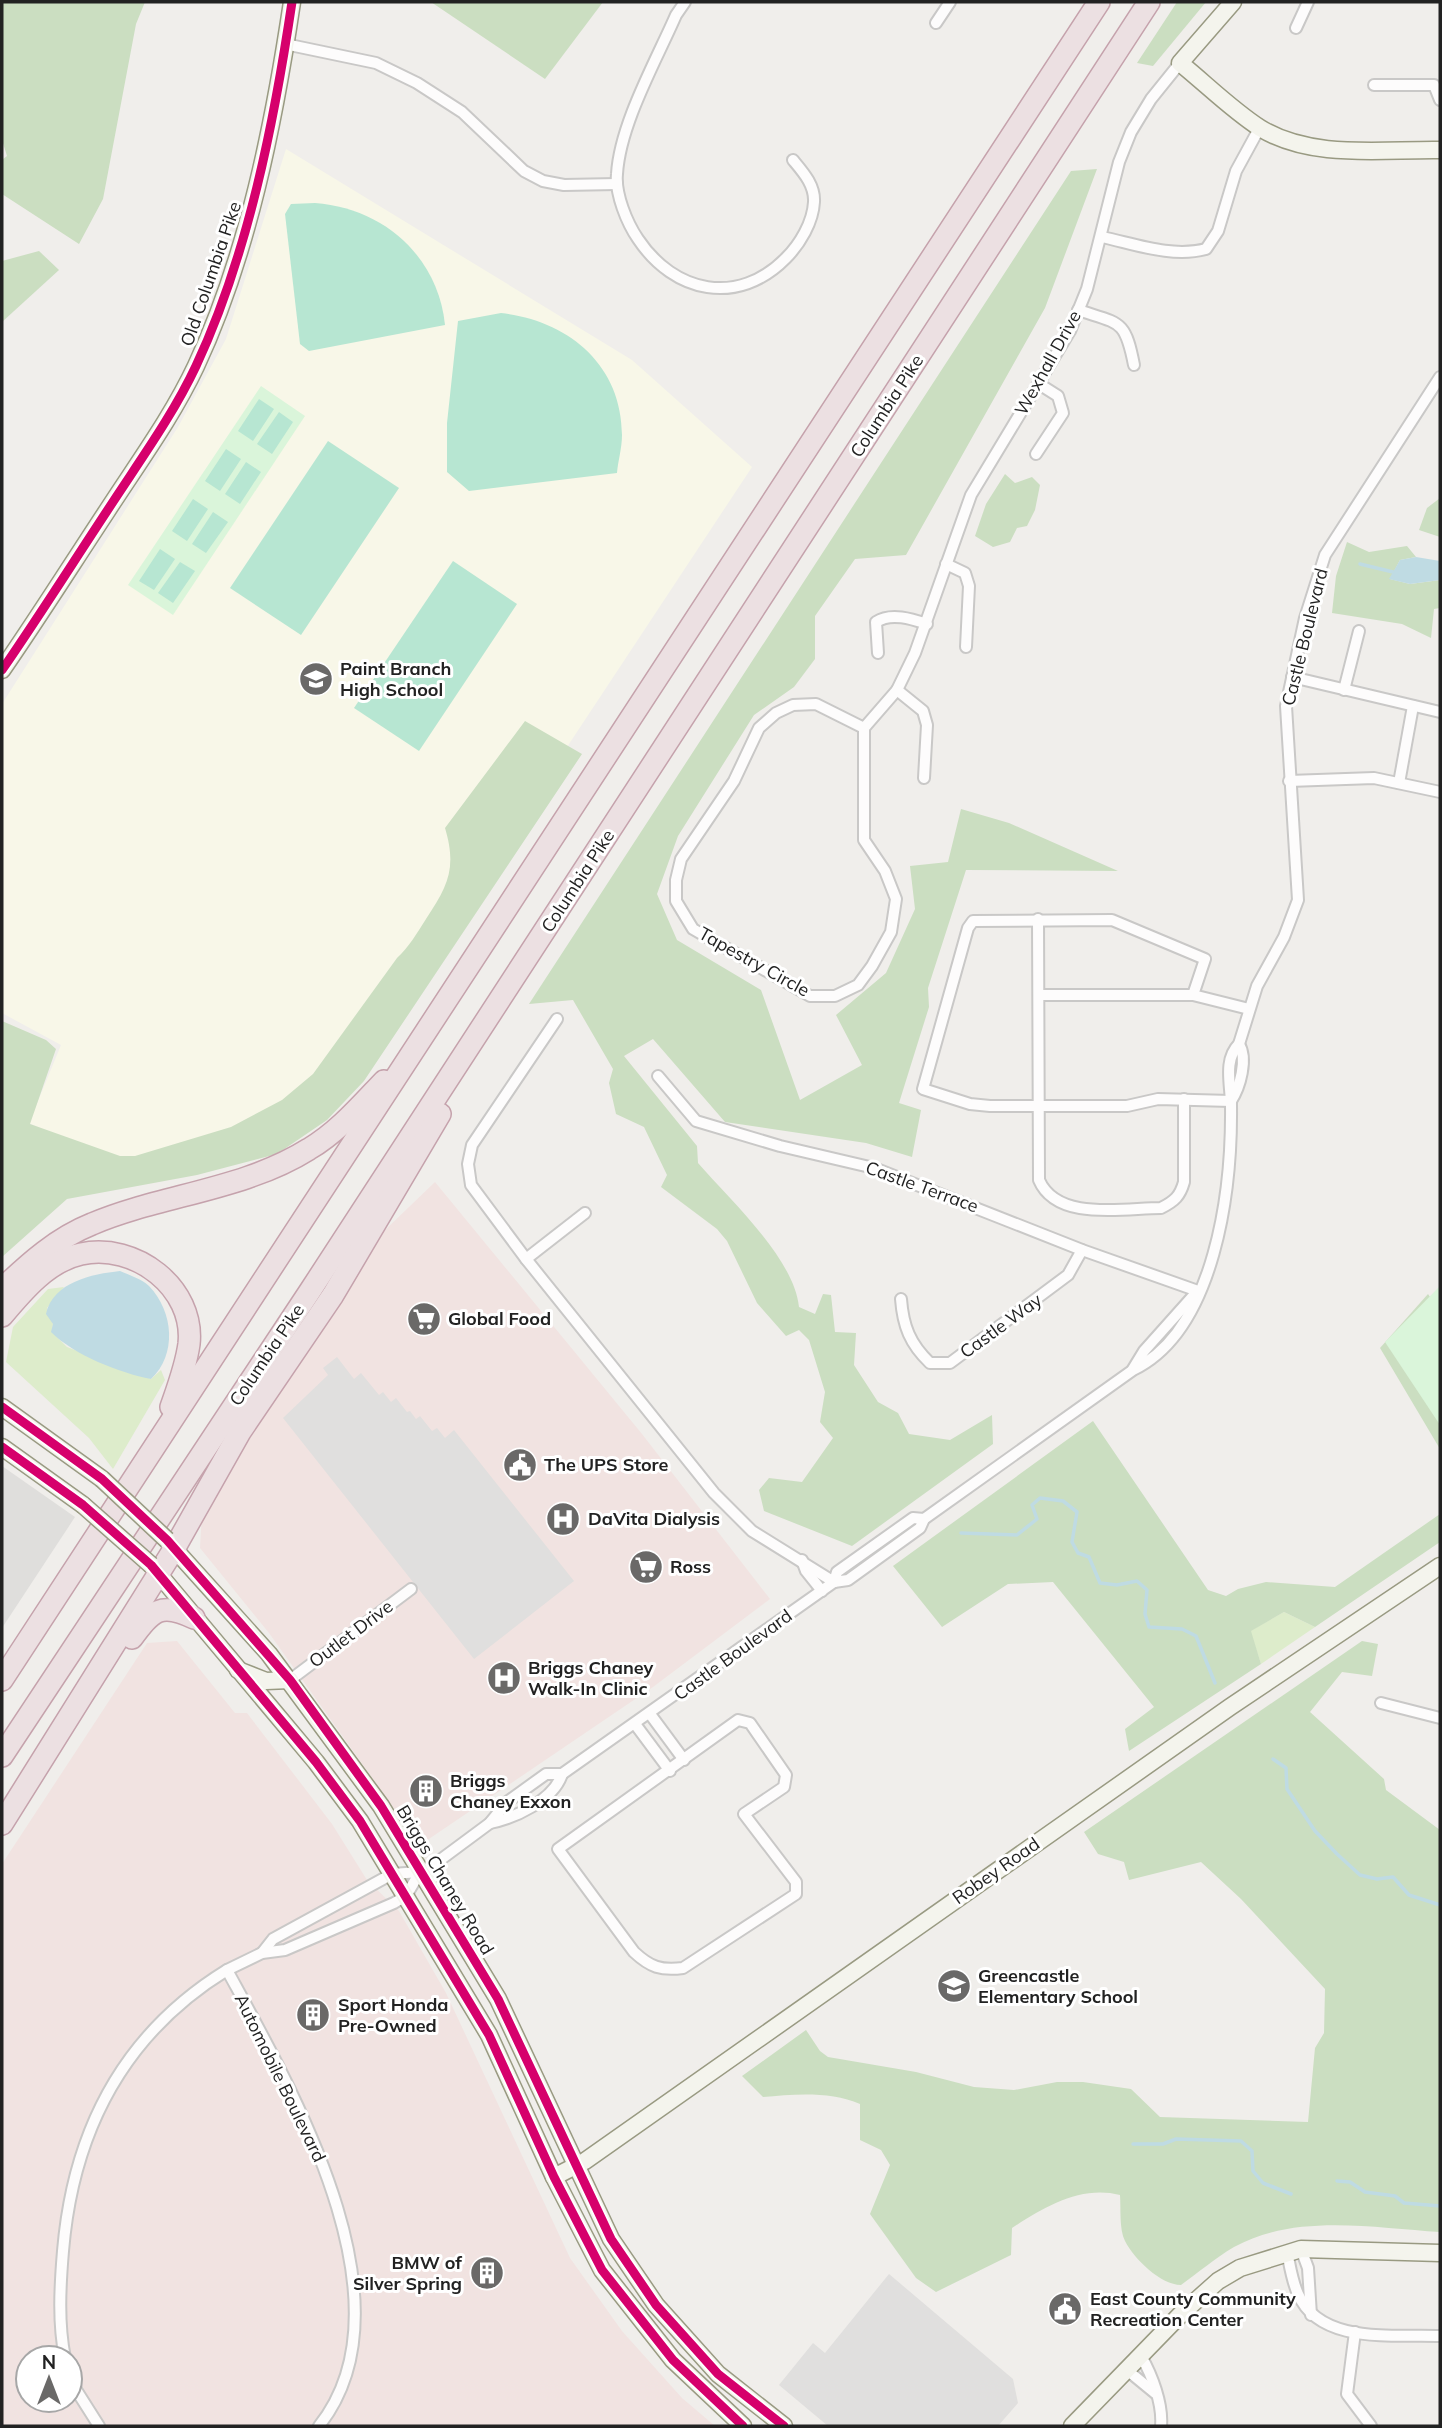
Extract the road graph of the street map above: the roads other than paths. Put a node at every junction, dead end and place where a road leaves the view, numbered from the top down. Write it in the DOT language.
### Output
graph roads {
  1 [pos="292,2"];
  2 [pos="685,2"];
  3 [pos="950,2"];
  4 [pos="1099,2"];
  5 [pos="1149,2"];
  6 [pos="1233,2"];
  7 [pos="1308,2"];
  8 [pos="936,23"];
  9 [pos="1296,28"];
  10 [pos="285,44"];
  11 [pos="1180,63"];
  12 [pos="1374,85"];
  13 [pos="1440,100"];
  14 [pos="1260,127"];
  15 [pos="1440,150"];
  16 [pos="793,160"];
  17 [pos="617,184"];
  18 [pos="1102,237"];
  19 [pos="1078,310"];
  20 [pos="1134,365"];
  21 [pos="1440,377"];
  22 [pos="1039,384"];
  23 [pos="1036,454"];
  24 [pos="946,564"];
  25 [pos="927,624"];
  26 [pos="1359,631"];
  27 [pos="966,647"];
  28 [pos="878,653"];
  29 [pos="2,670"];
  30 [pos="1292,677"];
  31 [pos="897,690"];
  32 [pos="1343,690"];
  33 [pos="1413,706"];
  34 [pos="1440,712"];
  35 [pos="864,728"];
  36 [pos="924,778"];
  37 [pos="1289,781"];
  38 [pos="1399,783"];
  39 [pos="1440,792"];
  40 [pos="1038,919"];
  41 [pos="519,971"];
  42 [pos="1039,995"];
  43 [pos="1193,995"];
  44 [pos="1249,1009"];
  45 [pos="556,1019"];
  46 [pos="419,1044"];
  47 [pos="658,1076"];
  48 [pos="1184,1100"];
  49 [pos="1231,1101"];
  50 [pos="1040,1106"];
  51 [pos="586,1213"];
  52 [pos="1082,1250"];
  53 [pos="526,1259"];
  54 [pos="2,1289"];
  55 [pos="1198,1291"];
  56 [pos="901,1300"];
  57 [pos="2,1316"];
  58 [pos="2,1407"];
  59 [pos="161,1435"];
  60 [pos="2,1447"];
  61 [pos="170,1544"];
  62 [pos="802,1560"];
  63 [pos="1440,1566"];
  64 [pos="155,1569"];
  65 [pos="834,1582"];
  66 [pos="411,1589"];
  67 [pos="822,1591"];
  68 [pos="194,1618"];
  69 [pos="236,1670"];
  70 [pos="2,1680"];
  71 [pos="290,1680"];
  72 [pos="1381,1703"];
  73 [pos="650,1714"];
  74 [pos="1440,1718"];
  75 [pos="635,1724"];
  76 [pos="2,1756"];
  77 [pos="684,1760"];
  78 [pos="38,1767"];
  79 [pos="670,1771"];
  80 [pos="562,1774"];
  81 [pos="490,1823"];
  82 [pos="2,1824"];
  83 [pos="420,1872"];
  84 [pos="393,1874"];
  85 [pos="406,1896"];
  86 [pos="262,1953"];
  87 [pos="227,1970"];
  88 [pos="576,2168"];
  89 [pos="554,2177"];
  90 [pos="1294,2250"];
  91 [pos="1440,2253"];
  92 [pos="1311,2315"];
  93 [pos="1355,2332"];
  94 [pos="1440,2336"];
  95 [pos="63,2344"];
  96 [pos="1141,2356"];
  97 [pos="1127,2370"];
  98 [pos="1154,2393"];
  99 [pos="84,2402"];
  100 [pos="99,2426"];
  101 [pos="319,2426"];
  102 [pos="743,2426"];
  103 [pos="784,2426"];
  104 [pos="1072,2426"];
  105 [pos="1161,2426"];
  106 [pos="1371,2426"];
  1 -- 10 [label="main road, Old Columbia Pike"];
  2 -- 17 [label="street"];
  3 -- 8 [label="street"];
  4 -- 46 [label="highway"];
  5 -- 41 [label="highway, Columbia Pike"];
  6 -- 11 [label="main road, Wexhall Drive"];
  7 -- 9 [label="street"];
  10 -- 17 [label="street"];
  10 -- 29 [label="main road, Old Columbia Pike"];
  11 -- 14 [label="main road"];
  11 -- 18 [label="street, Wexhall Drive"];
  12 -- 13 [label="street"];
  14 -- 15 [label="main road"];
  14 -- 18 [label="street"];
  16 -- 17 [label="street"];
  18 -- 19 [label="street, Wexhall Drive"];
  19 -- 20 [label="street"];
  19 -- 22 [label="street, Wexhall Drive"];
  21 -- 30 [label="street, Castle Boulevard"];
  22 -- 23 [label="street"];
  22 -- 24 [label="street, Wexhall Drive"];
  24 -- 25 [label="street, Wexhall Drive"];
  24 -- 27 [label="street"];
  25 -- 28 [label="street"];
  25 -- 31 [label="street, Wexhall Drive"];
  26 -- 32 [label="street"];
  30 -- 32 [label="street"];
  30 -- 37 [label="street, Castle Boulevard"];
  31 -- 35 [label="street, Wexhall Drive"];
  31 -- 36 [label="street"];
  32 -- 33 [label="street"];
  33 -- 34 [label="street"];
  33 -- 38 [label="street"];
  35 -- 35 [label="street, Tapestry Circle"];
  37 -- 38 [label="street"];
  37 -- 44 [label="street, Castle Boulevard"];
  38 -- 39 [label="street"];
  40 -- 42 [label="street"];
  40 -- 43 [label="street"];
  40 -- 50 [label="street"];
  41 -- 61 [label="highway"];
  41 -- 76 [label="highway, Columbia Pike"];
  42 -- 43 [label="street"];
  42 -- 50 [label="street"];
  43 -- 44 [label="street"];
  44 -- 49 [label="street, Castle Boulevard"];
  45 -- 53 [label="street"];
  46 -- 54 [label="highway"];
  46 -- 59 [label="highway"];
  47 -- 52 [label="street, Castle Terrace"];
  48 -- 49 [label="street"];
  48 -- 50 [label="street"];
  48 -- 50 [label="street"];
  49 -- 55 [label="street, Castle Boulevard"];
  51 -- 53 [label="street"];
  52 -- 55 [label="street, Castle Terrace"];
  52 -- 56 [label="street, Castle Way"];
  53 -- 62 [label="street"];
  55 -- 65 [label="street, Castle Boulevard"];
  57 -- 59 [label="highway"];
  58 -- 61 [label="main road, Briggs Chaney Road, bridge"];
  59 -- 70 [label="highway"];
  60 -- 64 [label="main road, bridge"];
  61 -- 64 [label="highway"];
  61 -- 71 [label="main road, Briggs Chaney Road"];
  62 -- 65 [label="street"];
  62 -- 67 [label="street"];
  63 -- 88 [label="main road, Robey Road"];
  64 -- 68 [label="main road"];
  64 -- 78 [label="highway"];
  65 -- 67 [label="street, Castle Boulevard"];
  66 -- 71 [label="street, Outlet Drive"];
  67 -- 73 [label="street, Castle Boulevard"];
  68 -- 69 [label="main road"];
  68 -- 78 [label="highway"];
  69 -- 71 [label="main road"];
  69 -- 84 [label="main road"];
  71 -- 83 [label="main road, Briggs Chaney Road"];
  72 -- 74 [label="street"];
  73 -- 75 [label="street, Castle Boulevard"];
  73 -- 77 [label="street"];
  75 -- 79 [label="street"];
  75 -- 80 [label="street, Castle Boulevard"];
  77 -- 79 [label="street"];
  77 -- 79 [label="street"];
  78 -- 82 [label="highway"];
  80 -- 81 [label="street, Castle Boulevard"];
  80 -- 81 [label="street, Castle Boulevard"];
  81 -- 83 [label="street, Castle Boulevard"];
  83 -- 84 [label="street"];
  83 -- 85 [label="street"];
  83 -- 88 [label="main road, Briggs Chaney Road"];
  84 -- 85 [label="main road"];
  84 -- 86 [label="street"];
  85 -- 86 [label="street"];
  85 -- 89 [label="main road"];
  86 -- 87 [label="street"];
  87 -- 95 [label="street"];
  87 -- 101 [label="street, Automobile Boulevard"];
  88 -- 89 [label="main road, Robey Road"];
  88 -- 103 [label="main road, Briggs Chaney Road"];
  89 -- 102 [label="main road"];
  90 -- 91 [label="main road"];
  90 -- 92 [label="street"];
  90 -- 92 [label="street"];
  90 -- 96 [label="main road"];
  92 -- 93 [label="street"];
  93 -- 94 [label="street"];
  93 -- 106 [label="street"];
  96 -- 97 [label="main road"];
  96 -- 98 [label="street"];
  97 -- 98 [label="street"];
  97 -- 104 [label="main road"];
  98 -- 105 [label="street"];
  99 -- 100 [label="street"];
}
